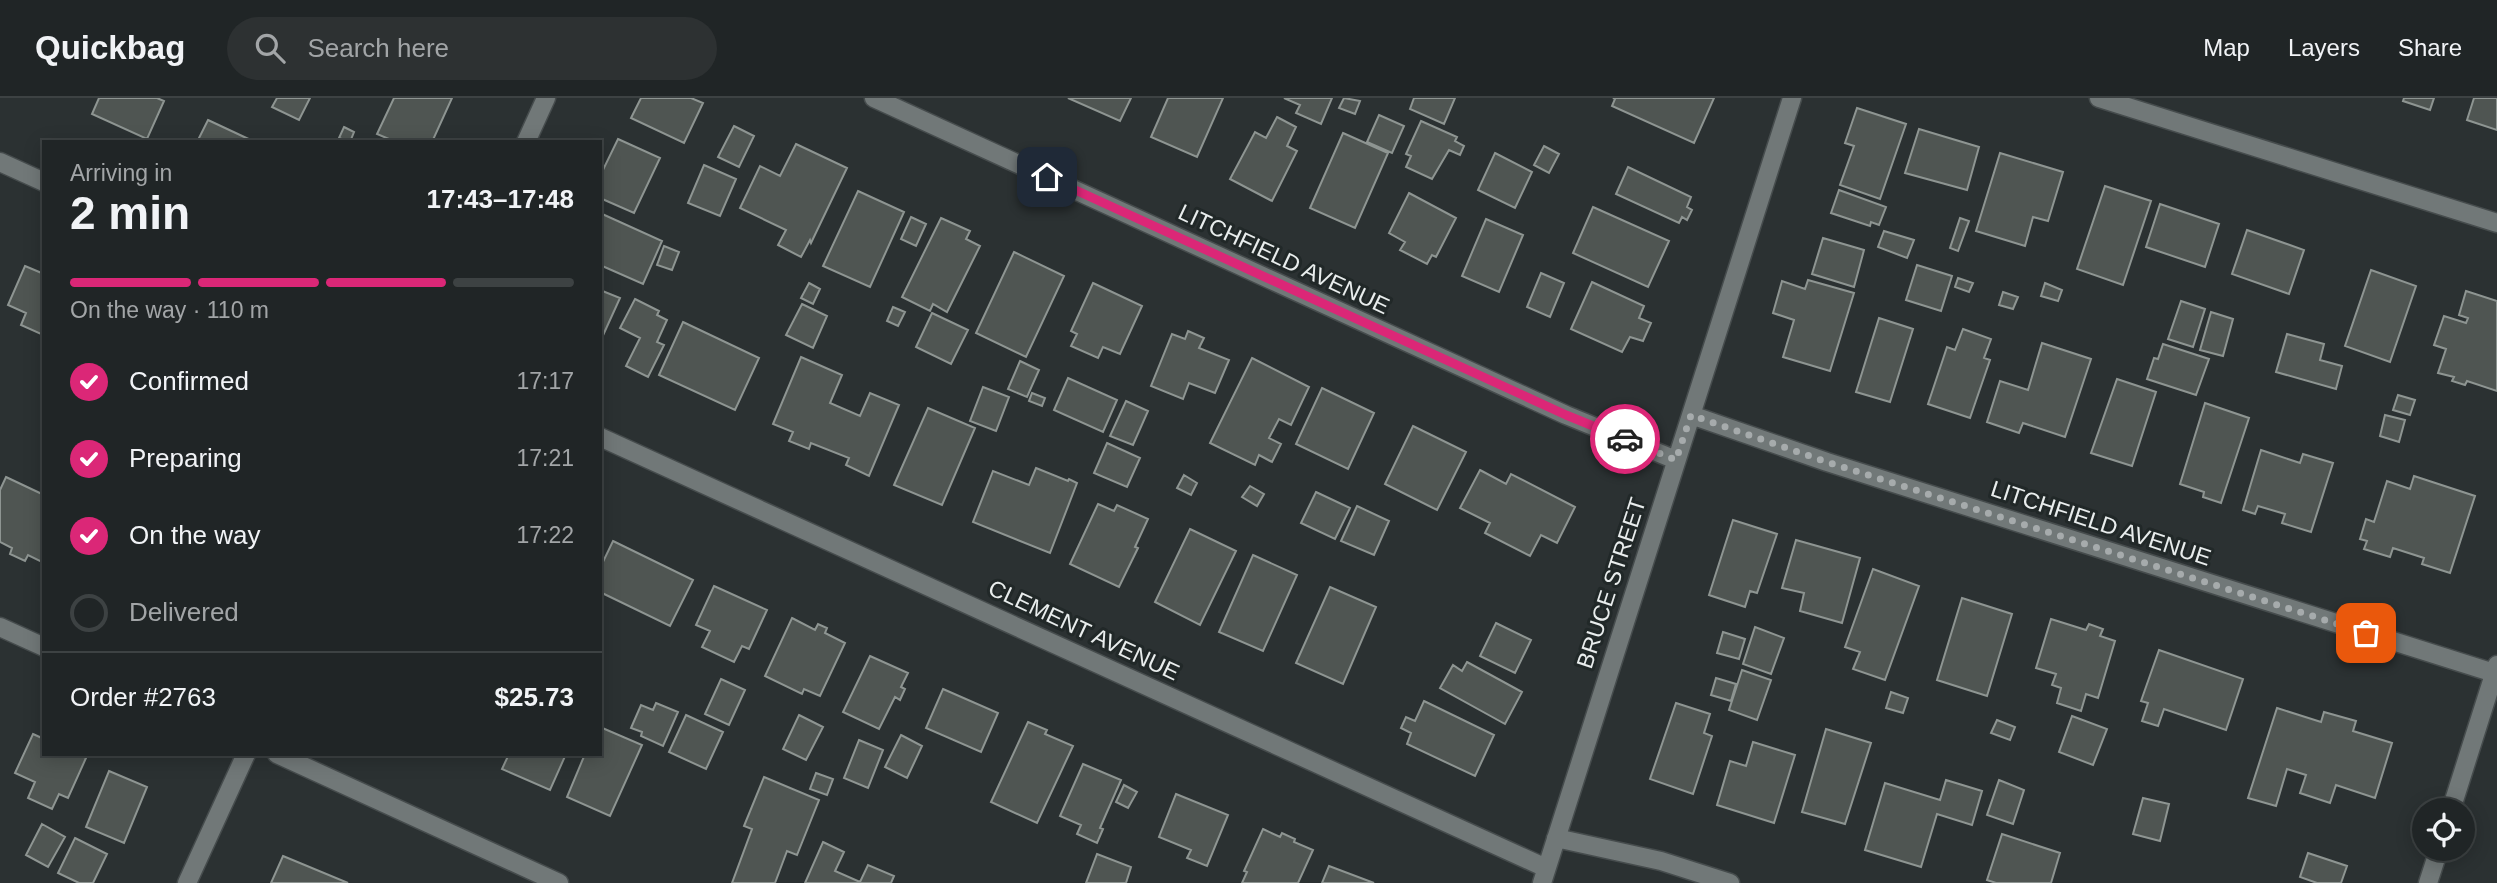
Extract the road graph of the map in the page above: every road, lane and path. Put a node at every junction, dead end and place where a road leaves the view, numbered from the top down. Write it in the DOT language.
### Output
graph roads {
  1 [pos="546,98"];
  2 [pos="873,98"];
  3 [pos="1792,98"];
  4 [pos="2099,98"];
  5 [pos="527,140"];
  6 [pos="0,162"];
  7 [pos="42,181"];
  8 [pos="2497,223"];
  9 [pos="1691,415"];
  10 [pos="602,438"];
  11 [pos="1676,460"];
  12 [pos="0,627"];
  13 [pos="42,646"];
  14 [pos="2496,671"];
  15 [pos="245,756"];
  16 [pos="281,756"];
  17 [pos="2455,798"];
  18 [pos="1556,838"];
  19 [pos="2435,861"];
  20 [pos="1544,876"];
  21 [pos="187,883"];
  22 [pos="559,883"];
  23 [pos="1730,883"];
  24 [pos="2428,883"];
  1 -- 5 [label="street"];
  2 -- 11 [label="street, LITCHFIELD AVENUE"];
  3 -- 9 [label="street, BRUCE STREET"];
  4 -- 8 [label="street"];
  6 -- 7 [label="street"];
  9 -- 11 [label="street, BRUCE STREET"];
  9 -- 14 [label="street, LITCHFIELD AVENUE"];
  10 -- 20 [label="street, CLEMENT AVENUE"];
  11 -- 18 [label="street, BRUCE STREET"];
  12 -- 13 [label="street"];
  14 -- 17 [label="street"];
  15 -- 21 [label="street"];
  16 -- 22 [label="street"];
  18 -- 20 [label="street, BRUCE STREET"];
  18 -- 23 [label="street"];
  19 -- 24 [label="street"];
}
